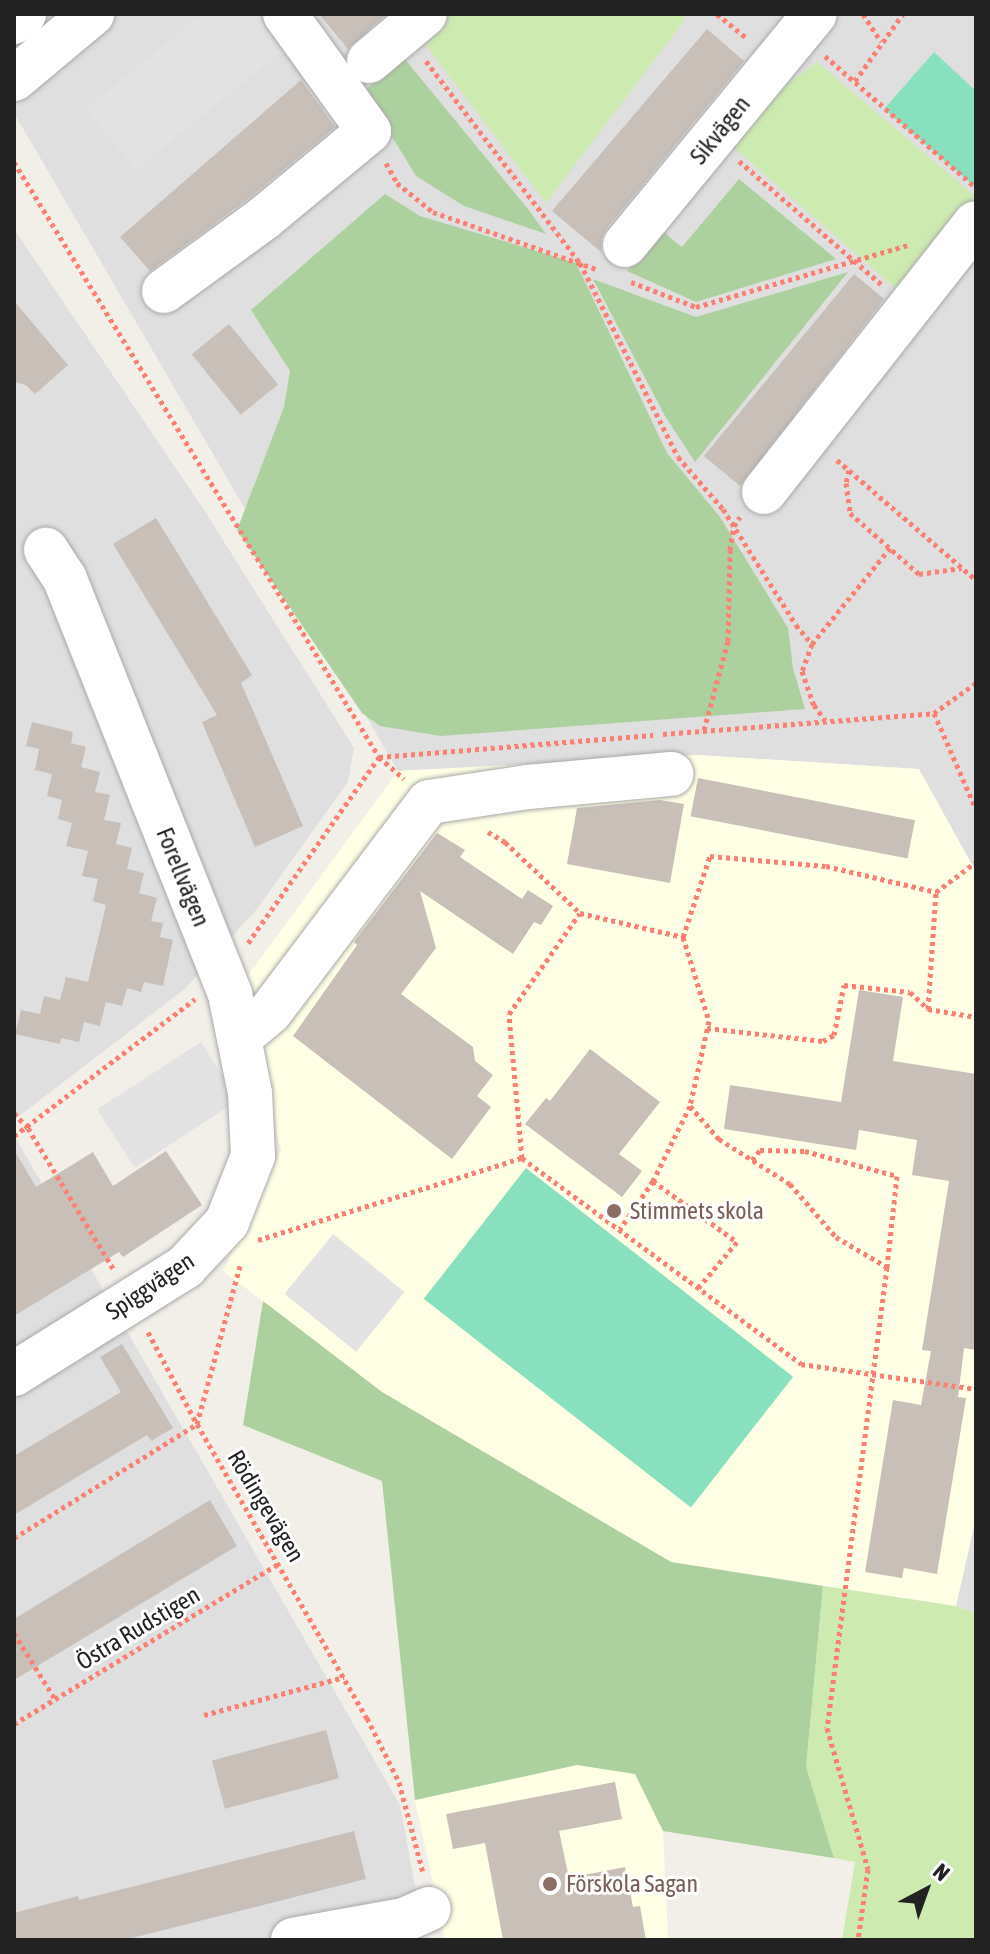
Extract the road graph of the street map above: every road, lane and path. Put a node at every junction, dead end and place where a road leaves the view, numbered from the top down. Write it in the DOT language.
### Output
graph roads {
  1 [pos="24,14"];
  2 [pos="92,14"];
  3 [pos="285,14"];
  4 [pos="863,14"];
  5 [pos="903,14"];
  6 [pos="14,22"];
  7 [pos="414,23"];
  8 [pos="816,32"];
  9 [pos="881,42"];
  10 [pos="369,61"];
  11 [pos="14,79"];
  12 [pos="855,81"];
  13 [pos="714,138"];
  14 [pos="14,162"];
  15 [pos="976,188"];
  16 [pos="976,223"];
  17 [pos="625,245"];
  18 [pos="164,291"];
  19 [pos="910,309"];
  20 [pos="809,436"];
  21 [pos="849,470"];
  22 [pos="764,492"];
  23 [pos="734,526"];
  24 [pos="890,548"];
  25 [pos="46,550"];
  26 [pos="962,568"];
  27 [pos="976,580"];
  28 [pos="812,644"];
  29 [pos="976,683"];
  30 [pos="825,720"];
  31 [pos="704,730"];
  32 [pos="379,757"];
  33 [pos="671,774"];
  34 [pos="976,809"];
  35 [pos="482,828"];
  36 [pos="976,862"];
  37 [pos="936,892"];
  38 [pos="580,913"];
  39 [pos="683,937"];
  40 [pos="223,978"];
  41 [pos="928,1009"];
  42 [pos="976,1017"];
  43 [pos="707,1028"];
  44 [pos="239,1038"];
  45 [pos="690,1106"];
  46 [pos="14,1113"];
  47 [pos="28,1128"];
  48 [pos="14,1136"];
  49 [pos="522,1158"];
  50 [pos="752,1160"];
  51 [pos="653,1181"];
  52 [pos="619,1230"];
  53 [pos="236,1233"];
  54 [pos="887,1267"];
  55 [pos="698,1288"];
  56 [pos="132,1300"];
  57 [pos="872,1372"];
  58 [pos="14,1374"];
  59 [pos="976,1389"];
  60 [pos="197,1424"];
  61 [pos="14,1538"];
  62 [pos="280,1563"];
  63 [pos="14,1633"];
  64 [pos="344,1677"];
  65 [pos="55,1699"];
  66 [pos="204,1715"];
  67 [pos="14,1724"];
  68 [pos="429,1909"];
  69 [pos="293,1940"];
  70 [pos="858,1940"];
  1 -- 6 [label="street"];
  2 -- 11 [label="street"];
  3 -- 18 [label="street"];
  4 -- 9 [label="path"];
  5 -- 9 [label="path"];
  7 -- 10 [label="street"];
  7 -- 23 [label="path"];
  8 -- 12 [label="path"];
  8 -- 13 [label="street, Sikvägen"];
  9 -- 12 [label="path"];
  12 -- 15 [label="path"];
  13 -- 17 [label="street, Sikvägen"];
  13 -- 19 [label="path"];
  14 -- 32 [label="path"];
  16 -- 19 [label="street"];
  19 -- 20 [label="street"];
  20 -- 21 [label="path"];
  20 -- 22 [label="street"];
  21 -- 24 [label="path"];
  21 -- 26 [label="path"];
  22 -- 23 [label="path"];
  23 -- 28 [label="path"];
  23 -- 31 [label="path"];
  24 -- 26 [label="path"];
  24 -- 28 [label="path"];
  25 -- 40 [label="street, Forellvägen"];
  26 -- 27 [label="path"];
  28 -- 30 [label="path"];
  29 -- 34 [label="path"];
  33 -- 44 [label="street"];
  35 -- 38 [label="path"];
  36 -- 37 [label="path"];
  37 -- 39 [label="path"];
  37 -- 41 [label="path"];
  38 -- 39 [label="path"];
  38 -- 49 [label="path"];
  39 -- 43 [label="path"];
  40 -- 44 [label="street, Spiggvägen"];
  40 -- 47 [label="path"];
  41 -- 42 [label="path"];
  41 -- 43 [label="path"];
  43 -- 45 [label="path"];
  44 -- 53 [label="street, Spiggvägen"];
  45 -- 50 [label="path"];
  45 -- 51 [label="path"];
  46 -- 47 [label="path, Rödingevägen"];
  47 -- 48 [label="path"];
  47 -- 56 [label="path, Rödingevägen"];
  49 -- 52 [label="path"];
  49 -- 53 [label="path"];
  50 -- 54 [label="path"];
  50 -- 54 [label="path"];
  51 -- 52 [label="path"];
  51 -- 55 [label="path"];
  52 -- 55 [label="path"];
  53 -- 56 [label="street, Spiggvägen"];
  53 -- 60 [label="path"];
  54 -- 57 [label="path"];
  55 -- 57 [label="path"];
  56 -- 58 [label="street, Spiggvägen"];
  56 -- 60 [label="path, Rödingevägen"];
  57 -- 59 [label="path"];
  57 -- 70 [label="path"];
  60 -- 61 [label="path"];
  60 -- 62 [label="path, Rödingevägen"];
  62 -- 64 [label="path, Rödingevägen"];
  62 -- 65 [label="path, Östra Rudstigen"];
  63 -- 65 [label="path"];
  64 -- 66 [label="path"];
  64 -- 68 [label="path, Rödingevägen"];
  65 -- 67 [label="path, Östra Rudstigen"];
  68 -- 69 [label="street"];
}
